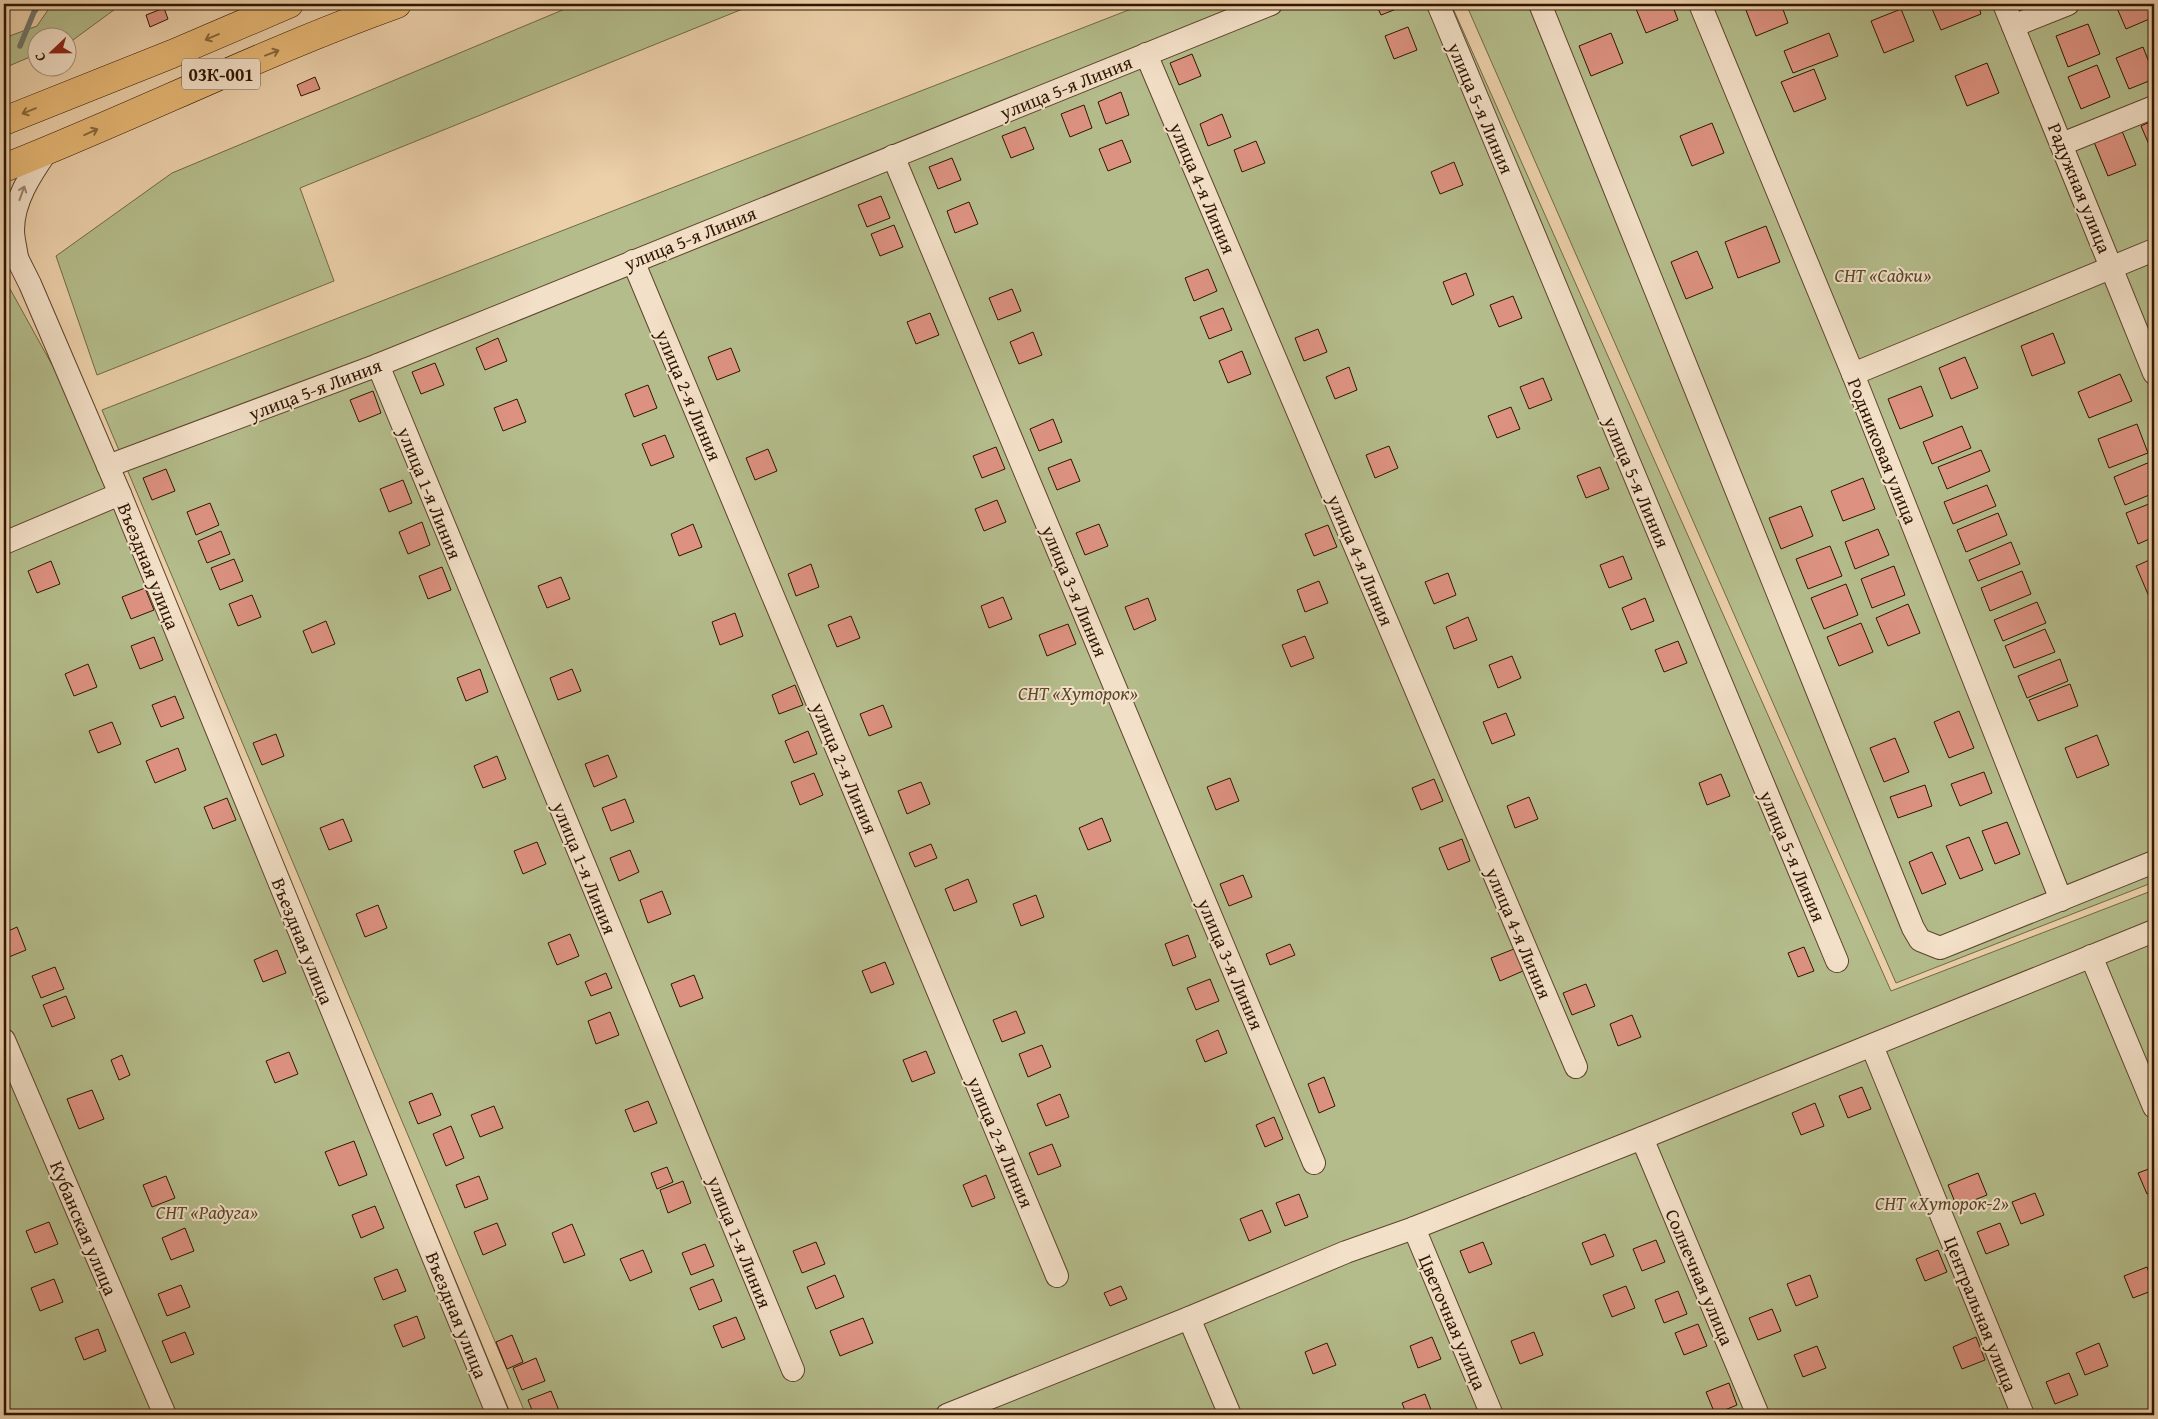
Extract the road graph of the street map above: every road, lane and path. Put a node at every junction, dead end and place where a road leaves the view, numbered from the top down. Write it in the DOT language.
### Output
graph roads {
  1 [pos="289,4"];
  2 [pos="397,4"];
  3 [pos="1271,4"];
  4 [pos="1438,4"];
  5 [pos="1540,4"];
  6 [pos="1700,4"];
  7 [pos="2004,4"];
  8 [pos="2068,4"];
  9 [pos="2013,26"];
  10 [pos="1146,54"];
  11 [pos="2154,106"];
  12 [pos="4,121"];
  13 [pos="2062,144"];
  14 [pos="47,151"];
  15 [pos="893,156"];
  16 [pos="4,168"];
  17 [pos="10,250"];
  18 [pos="2154,250"];
  19 [pos="633,261"];
  20 [pos="2112,268"];
  21 [pos="378,365"];
  22 [pos="2154,373"];
  23 [pos="1853,374"];
  24 [pos="108,466"];
  25 [pos="120,494"];
  26 [pos="4,543"];
  27 [pos="2154,862"];
  28 [pos="2061,900"];
  29 [pos="2154,931"];
  30 [pos="2091,956"];
  31 [pos="1837,960"];
  32 [pos="4,1040"];
  33 [pos="1872,1046"];
  34 [pos="1576,1066"];
  35 [pos="2154,1107"];
  36 [pos="1642,1138"];
  37 [pos="1314,1163"];
  38 [pos="1414,1228"];
  39 [pos="1057,1276"];
  40 [pos="1189,1318"];
  41 [pos="792,1370"];
  42 [pos="959,1413"];
  43 [pos="165,1415"];
  44 [pos="498,1415"];
  45 [pos="1230,1415"];
  46 [pos="1492,1415"];
  47 [pos="1758,1415"];
  48 [pos="2023,1415"];
  1 -- 12 [label="main road, 03К-001, one-way"];
  14 -- 2 [label="main road, 03К-001, one-way"];
  3 -- 10 [label="street, улица 5-я Линия"];
  4 -- 31 [label="street, улица 5-я Линия"];
  5 -- 28 [label="street"];
  6 -- 23 [label="street, Родниковая улица"];
  7 -- 9 [label="street, Радужная улица"];
  8 -- 9 [label="street"];
  9 -- 13 [label="street, Радужная улица"];
  10 -- 15 [label="street, улица 5-я Линия"];
  10 -- 34 [label="street, улица 4-я Линия"];
  11 -- 13 [label="street"];
  13 -- 20 [label="street, Радужная улица"];
  14 -- 16 [label="main road, 03К-001"];
  17 -- 14 [label="street, Въездная улица, one-way"];
  15 -- 19 [label="street, улица 5-я Линия"];
  15 -- 37 [label="street, улица 3-я Линия"];
  17 -- 24 [label="street, Въездная улица"];
  18 -- 20 [label="street"];
  19 -- 21 [label="street, улица 5-я Линия"];
  19 -- 39 [label="street, улица 2-я Линия"];
  20 -- 22 [label="street, Радужная улица"];
  20 -- 23 [label="street"];
  21 -- 24 [label="street, улица 5-я Линия"];
  21 -- 41 [label="street, улица 1-я Линия"];
  23 -- 28 [label="street, Родниковая улица"];
  24 -- 25 [label="street, Въездная улица"];
  25 -- 26 [label="street"];
  25 -- 44 [label="street, Въездная улица"];
  27 -- 28 [label="street"];
  29 -- 30 [label="street"];
  30 -- 33 [label="street"];
  30 -- 35 [label="street"];
  32 -- 43 [label="street, Кубанская улица"];
  33 -- 36 [label="street"];
  33 -- 48 [label="street, Центральная улица"];
  36 -- 38 [label="street"];
  36 -- 47 [label="street, Солнечная улица"];
  38 -- 40 [label="street"];
  38 -- 46 [label="street, Цветочная улица"];
  40 -- 42 [label="street"];
  40 -- 45 [label="street"];
}
